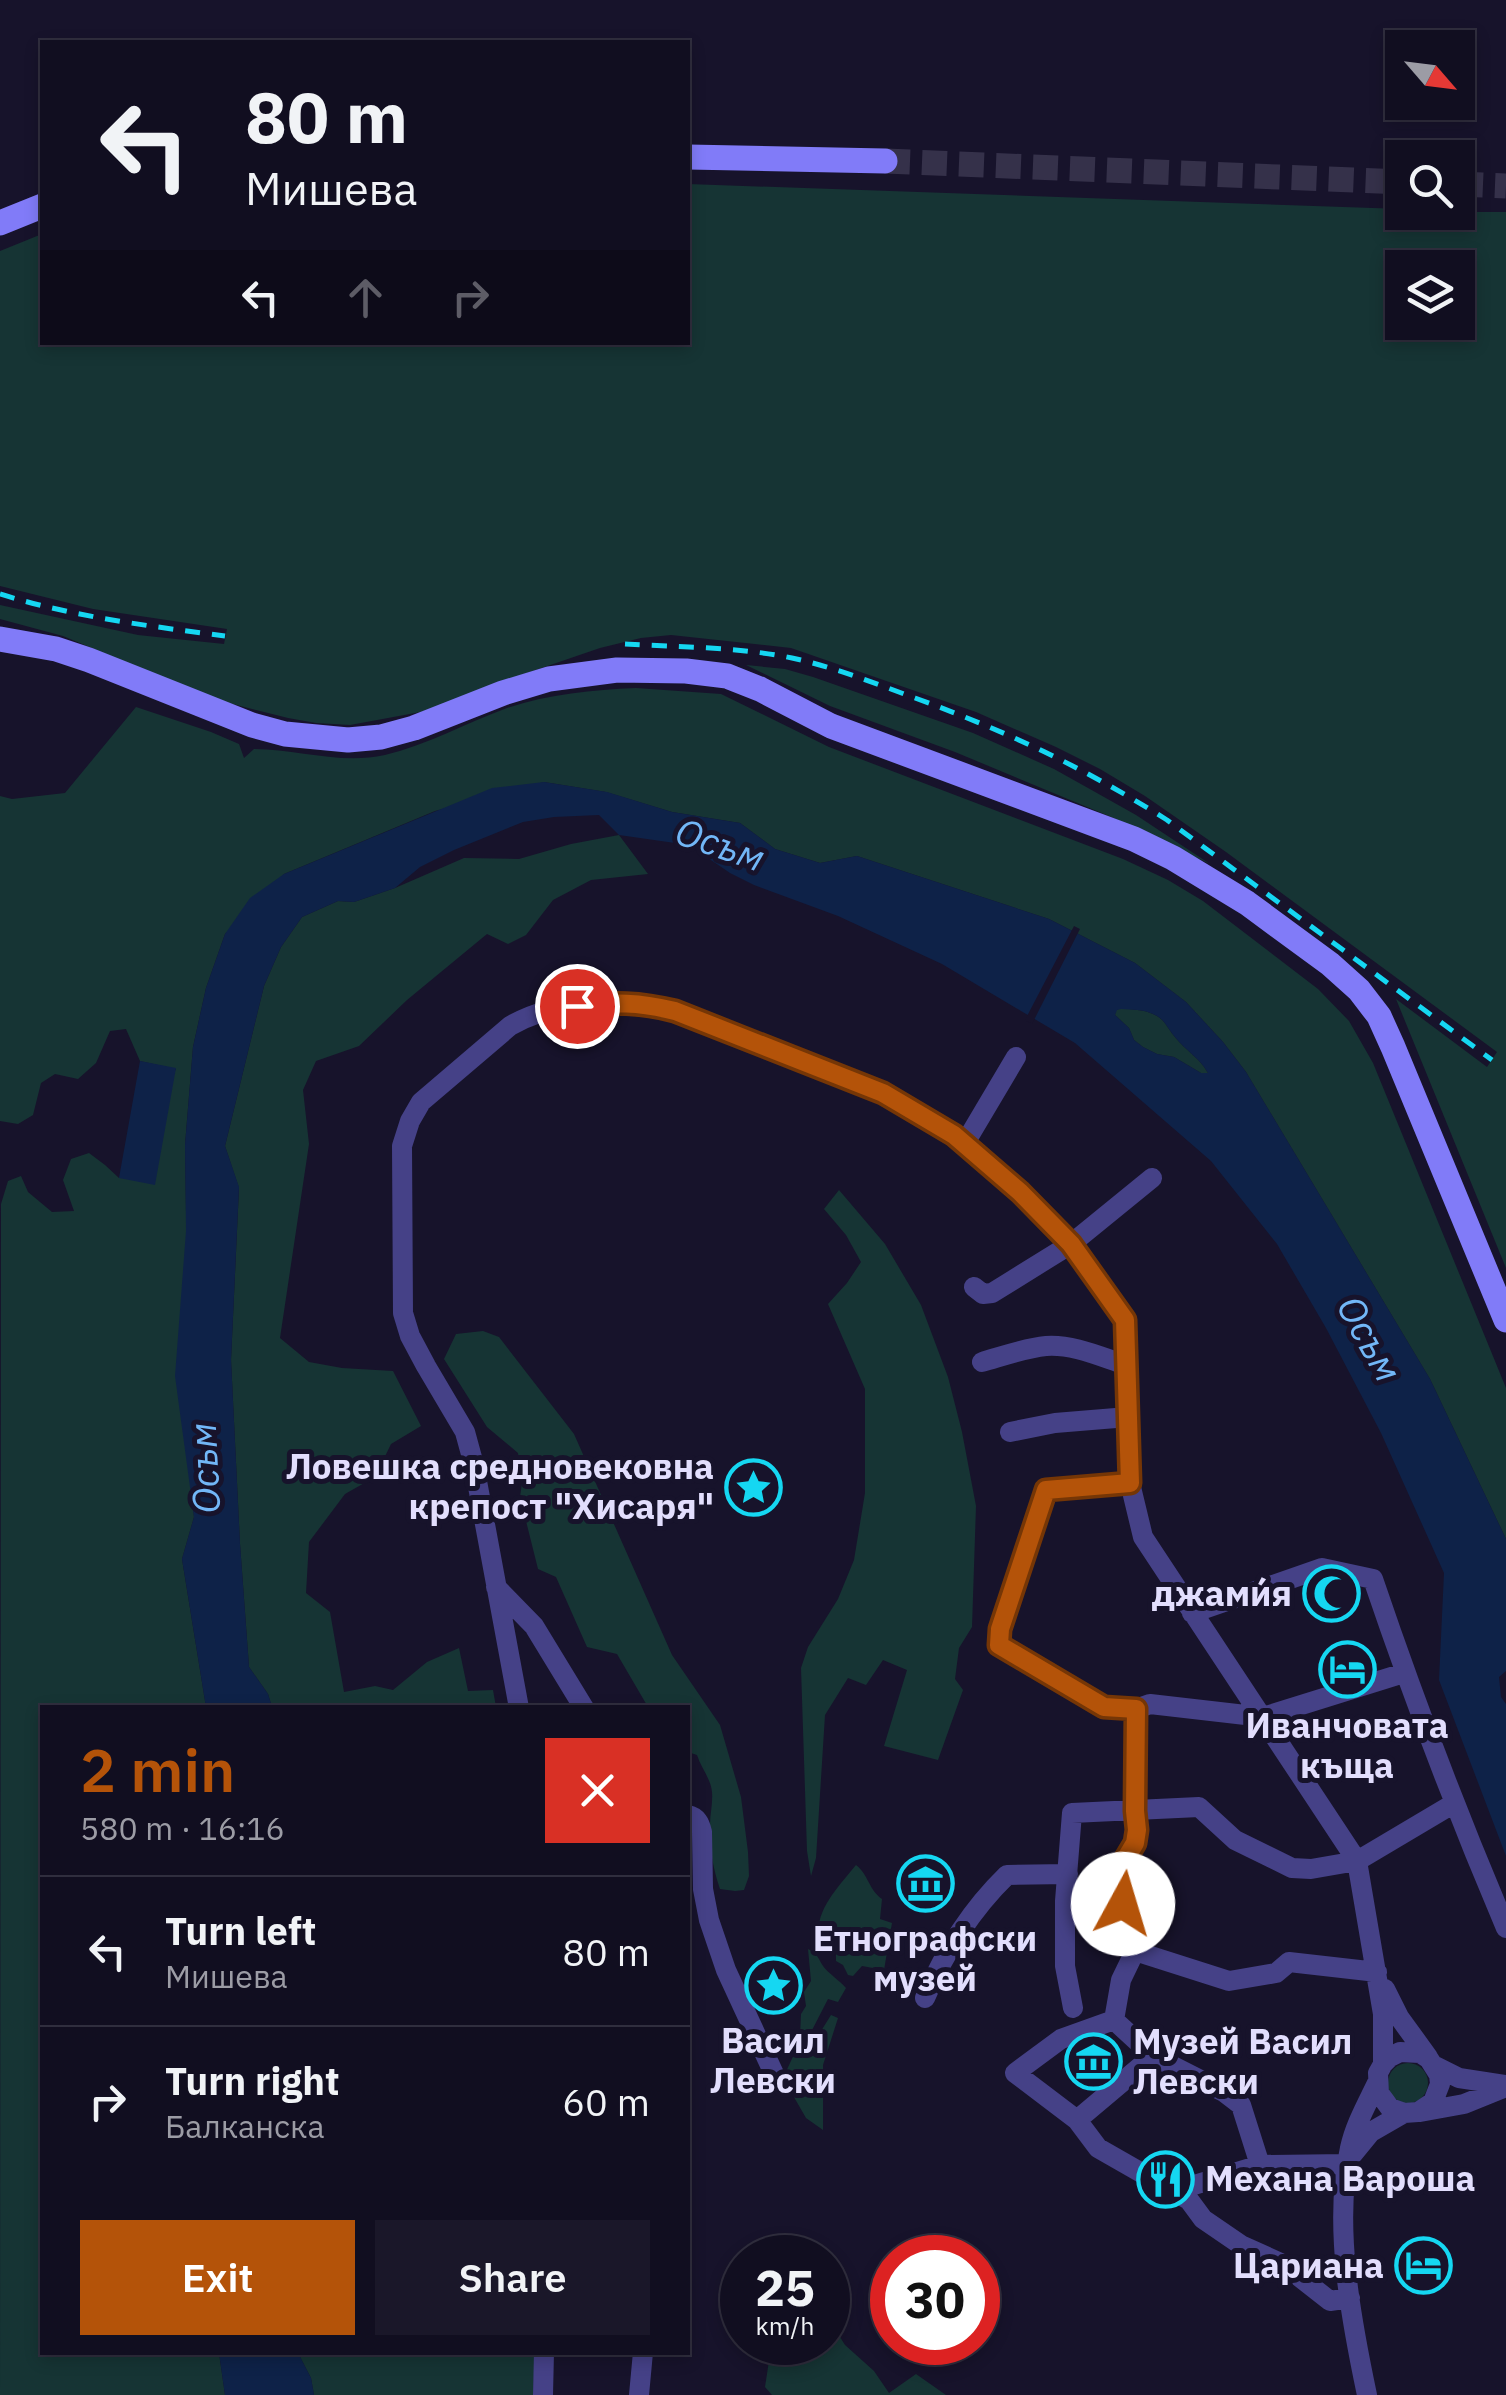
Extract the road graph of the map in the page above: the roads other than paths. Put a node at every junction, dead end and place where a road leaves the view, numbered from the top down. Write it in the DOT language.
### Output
graph roads {
  1 [pos="690,157"];
  2 [pos="885,161"];
  3 [pos="40,207"];
  4 [pos="0,223"];
  5 [pos="5,639"];
  6 [pos="1016,1057"];
  7 [pos="964,1143"];
  8 [pos="1152,1178"];
  9 [pos="1071,1244"];
  10 [pos="974,1287"];
  11 [pos="1506,1320"];
  12 [pos="982,1362"];
  13 [pos="1126,1365"];
  14 [pos="1128,1417"];
  15 [pos="1010,1432"];
  16 [pos="1130,1483"];
  17 [pos="496,1587"];
  18 [pos="1192,1614"];
  19 [pos="1404,1673"];
  20 [pos="519,1705"];
  21 [pos="582,1705"];
  22 [pos="1136,1709"];
  23 [pos="1263,1717"];
  24 [pos="1454,1804"];
  25 [pos="1135,1811"];
  26 [pos="690,1816"];
  27 [pos="1357,1861"];
  28 [pos="1068,1874"];
  29 [pos="1066,1901"];
  30 [pos="1123,1904"];
  31 [pos="1506,1928"];
  32 [pos="1135,1951"];
  33 [pos="1377,1972"];
  34 [pos="926,1998"];
  35 [pos="1073,2008"];
  36 [pos="1114,2020"];
  37 [pos="1153,2056"];
  38 [pos="1432,2063"];
  39 [pos="1380,2074"];
  40 [pos="775,2076"];
  41 [pos="1506,2086"];
  42 [pos="1411,2113"];
  43 [pos="1077,2120"];
  44 [pos="1347,2164"];
  45 [pos="1260,2165"];
  46 [pos="1171,2192"];
  47 [pos="1350,2298"];
  48 [pos="544,2355"];
  49 [pos="642,2355"];
  50 [pos="543,2395"];
  51 [pos="639,2395"];
  52 [pos="1367,2395"];
  1 -- 2 [label="street"];
  3 -- 4 [label="street"];
  5 -- 11 [label="street"];
  6 -- 7 [label="street"];
  7 -- 9 [label="street"];
  7 -- 17 [label="street"];
  8 -- 9 [label="street"];
  9 -- 10 [label="street"];
  9 -- 13 [label="street"];
  12 -- 13 [label="street"];
  13 -- 14 [label="street"];
  14 -- 15 [label="street"];
  14 -- 16 [label="street"];
  16 -- 18 [label="street"];
  16 -- 22 [label="street"];
  17 -- 20 [label="street"];
  17 -- 21 [label="street"];
  18 -- 19 [label="street"];
  18 -- 23 [label="street"];
  19 -- 23 [label="street"];
  19 -- 24 [label="street"];
  22 -- 23 [label="street"];
  22 -- 25 [label="street"];
  23 -- 27 [label="street"];
  24 -- 27 [label="street"];
  24 -- 31 [label="street"];
  25 -- 27 [label="street"];
  25 -- 28 [label="street"];
  25 -- 30 [label="street"];
  26 -- 40 [label="street"];
  27 -- 33 [label="street"];
  28 -- 29 [label="street"];
  28 -- 34 [label="street"];
  29 -- 30 [label="street"];
  29 -- 35 [label="street"];
  30 -- 32 [label="street"];
  32 -- 33 [label="street"];
  32 -- 36 [label="street"];
  33 -- 38 [label="street"];
  33 -- 39 [label="street"];
  36 -- 37 [label="street"];
  36 -- 43 [label="street"];
  37 -- 43 [label="street"];
  37 -- 45 [label="street"];
  38 -- 39 [label="street"];
  38 -- 41 [label="street"];
  38 -- 42 [label="street"];
  39 -- 42 [label="street"];
  39 -- 44 [label="street"];
  41 -- 42 [label="street"];
  42 -- 44 [label="street"];
  43 -- 46 [label="street"];
  44 -- 45 [label="street"];
  44 -- 47 [label="street"];
  45 -- 46 [label="street"];
  46 -- 47 [label="street"];
  47 -- 52 [label="street"];
  48 -- 50 [label="street"];
  49 -- 51 [label="street"];
}
